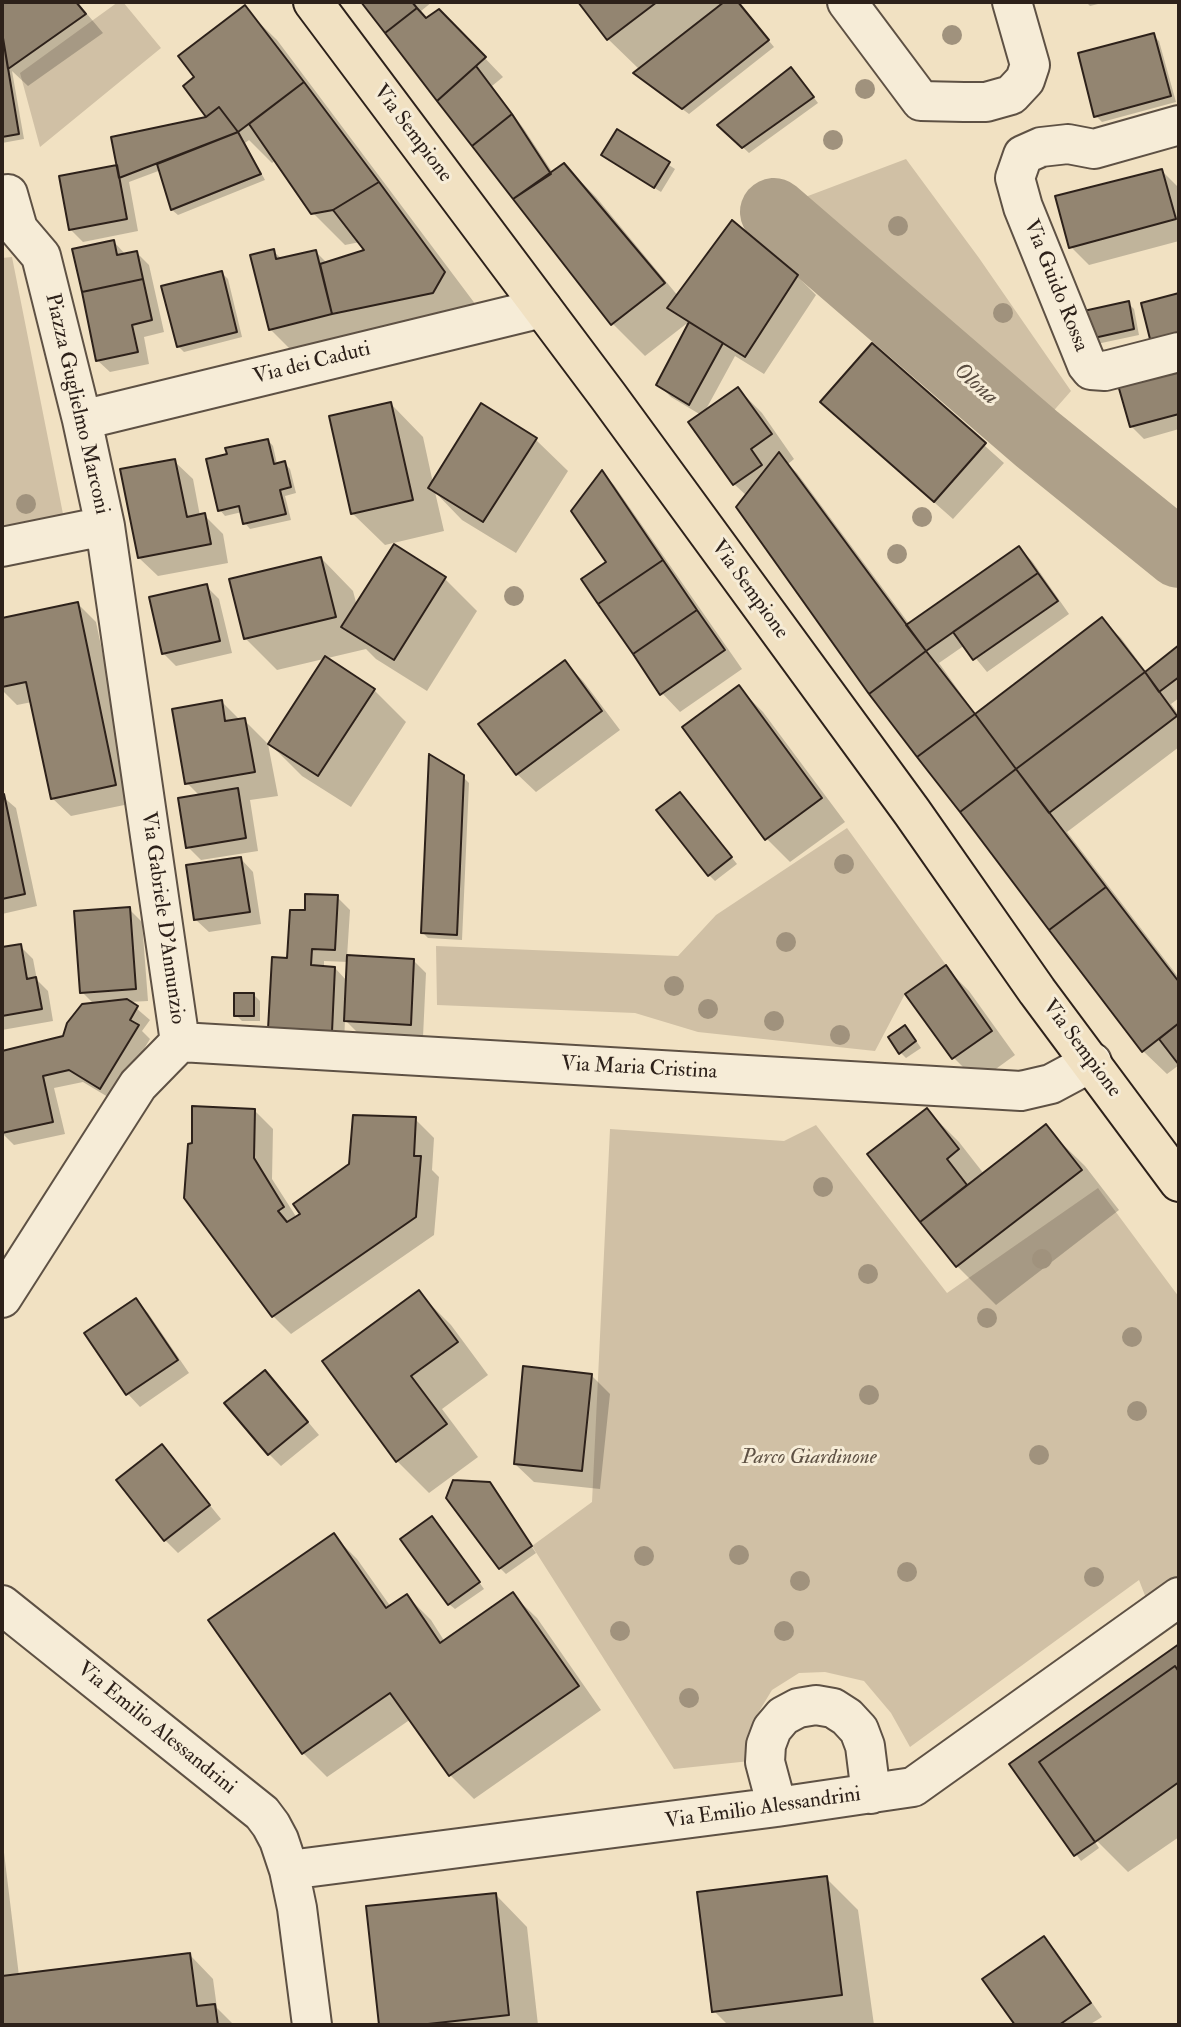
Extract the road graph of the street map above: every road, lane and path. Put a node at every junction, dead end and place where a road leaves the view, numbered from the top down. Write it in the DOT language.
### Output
graph roads {
  1 [pos="313,2"];
  2 [pos="847,2"];
  3 [pos="1012,2"];
  4 [pos="1179,125"];
  5 [pos="2,195"];
  6 [pos="542,309"];
  7 [pos="1179,352"];
  8 [pos="82,420"];
  9 [pos="105,526"];
  10 [pos="2,547"];
  11 [pos="180,1042"];
  12 [pos="1092,1062"];
  13 [pos="1179,1182"];
  14 [pos="2,1298"];
  15 [pos="1179,1597"];
  16 [pos="2,1605"];
  17 [pos="871,1794"];
  18 [pos="777,1807"];
  19 [pos="289,1870"];
  20 [pos="312,2025"];
  1 -- 6 [label="main road, Via Sempione"];
  2 -- 3 [label="street"];
  4 -- 7 [label="street, Via Guido Rossa"];
  5 -- 8 [label="street, Piazza Guglielmo Marconi"];
  6 -- 8 [label="street, Via dei Caduti"];
  6 -- 12 [label="main road, Via Sempione"];
  8 -- 9 [label="street, Piazza Guglielmo Marconi"];
  9 -- 10 [label="street, Piazza Guglielmo Marconi"];
  9 -- 11 [label="street, Via Gabriele D'Annunzio"];
  11 -- 12 [label="street, Via Maria Cristina"];
  11 -- 14 [label="street, Via Gabriele D'Annunzio"];
  12 -- 13 [label="main road, Via Sempione"];
  15 -- 17 [label="street, Via Emilio Alessandrini"];
  16 -- 19 [label="street, Via Emilio Alessandrini"];
  17 -- 18 [label="street, Via Emilio Alessandrini"];
  17 -- 18 [label="street"];
  18 -- 19 [label="street, Via Emilio Alessandrini"];
  19 -- 20 [label="street, Via Emilio Alessandrini"];
}
